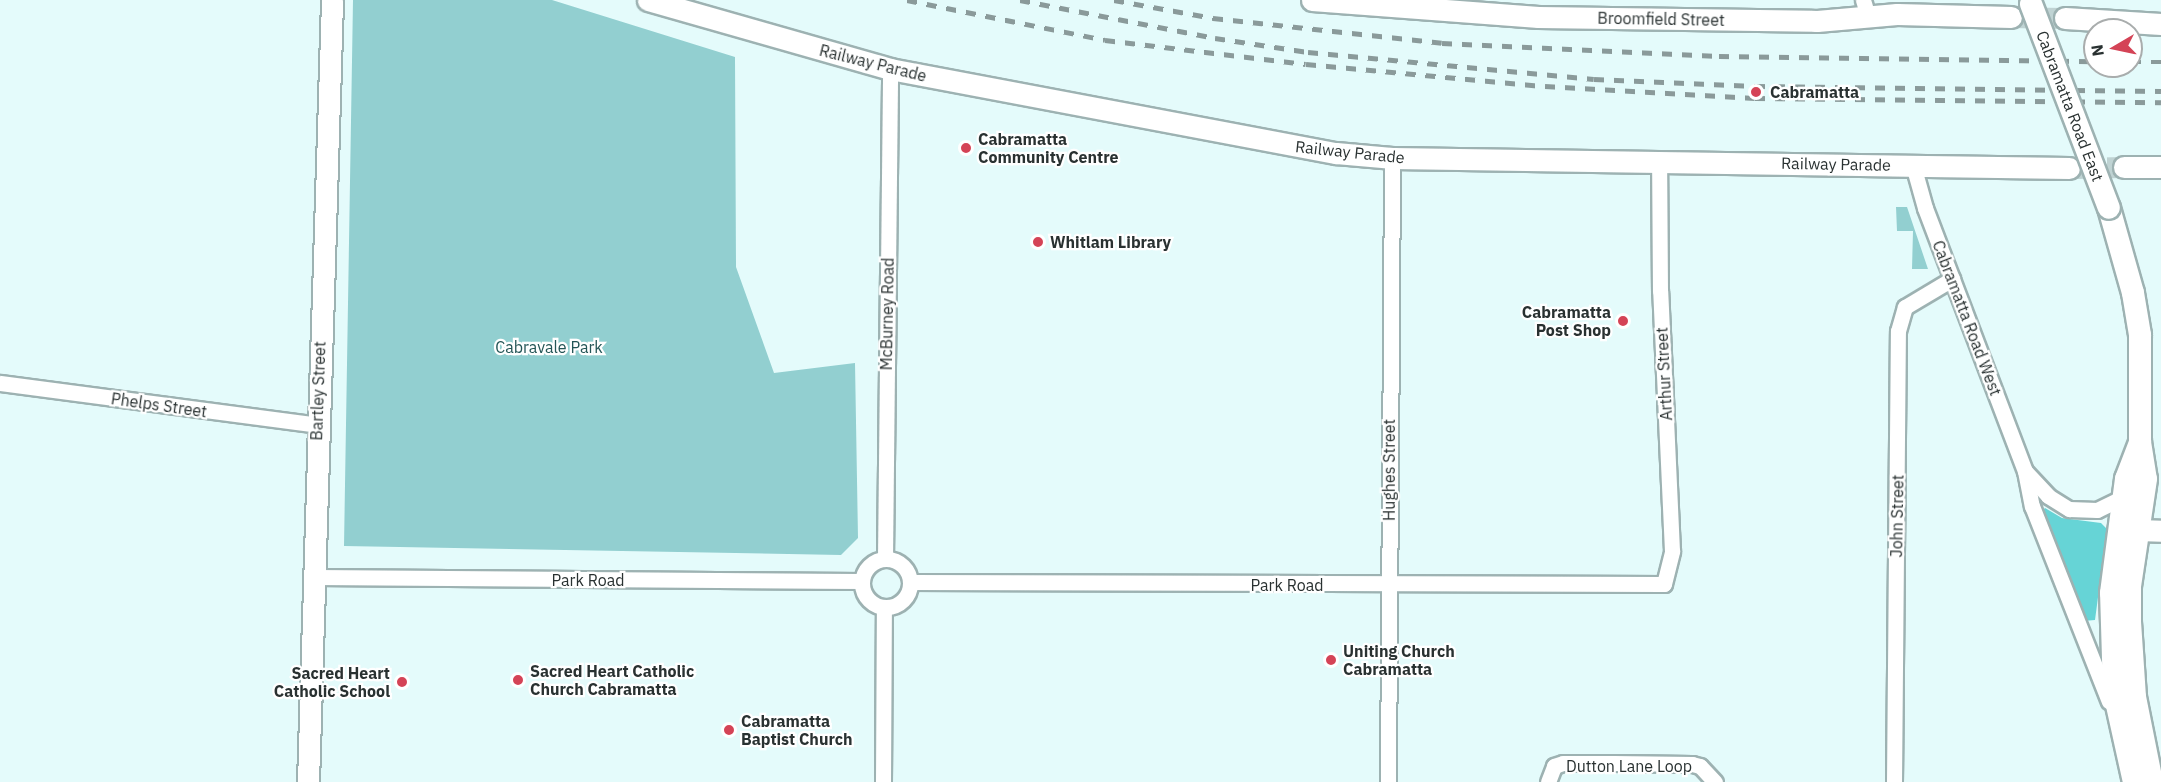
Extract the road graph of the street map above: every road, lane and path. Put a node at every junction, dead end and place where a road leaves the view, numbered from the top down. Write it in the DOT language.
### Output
graph roads {
  1 [pos="332,0"];
  2 [pos="648,0"];
  3 [pos="1322,1"];
  4 [pos="2030,1"];
  5 [pos="1865,8"];
  6 [pos="2011,17"];
  7 [pos="2065,18"];
  8 [pos="2161,24"];
  9 [pos="890,69"];
  10 [pos="1392,158"];
  11 [pos="1659,162"];
  12 [pos="1913,165"];
  13 [pos="2124,167"];
  14 [pos="2161,167"];
  15 [pos="2069,168"];
  16 [pos="2109,208"];
  17 [pos="1952,279"];
  18 [pos="0,383"];
  19 [pos="317,424"];
  20 [pos="2140,441"];
  21 [pos="2025,471"];
  22 [pos="2122,498"];
  23 [pos="2138,530"];
  24 [pos="2161,531"];
  25 [pos="885,559"];
  26 [pos="314,577"];
  27 [pos="862,581"];
  28 [pos="910,582"];
  29 [pos="1664,584"];
  30 [pos="1388,585"];
  31 [pos="884,607"];
  32 [pos="2127,752"];
  33 [pos="308,782"];
  34 [pos="883,782"];
  35 [pos="1388,782"];
  36 [pos="1548,782"];
  37 [pos="1715,782"];
  38 [pos="1894,782"];
  39 [pos="2134,782"];
  40 [pos="2152,782"];
  1 -- 19 [label="main road, Bartley Street"];
  2 -- 9 [label="main road, Railway Parade"];
  3 -- 5 [label="main road, Broomfield Street"];
  4 -- 16 [label="main road, Cabramatta Road East, bridge"];
  5 -- 6 [label="main road, Broomfield Street"];
  7 -- 8 [label="main road"];
  9 -- 10 [label="main road, Railway Parade"];
  9 -- 25 [label="street, McBurney Road"];
  10 -- 11 [label="main road, Railway Parade"];
  10 -- 30 [label="street, Hughes Street"];
  11 -- 12 [label="main road, Railway Parade"];
  11 -- 29 [label="street, Arthur Street"];
  12 -- 15 [label="main road, Railway Parade"];
  12 -- 17 [label="street, Cabramatta Road West"];
  13 -- 14 [label="main road"];
  16 -- 20 [label="main road, Cabramatta Road West"];
  17 -- 21 [label="street, Cabramatta Road West"];
  17 -- 38 [label="street, John Street"];
  18 -- 19 [label="street, Phelps Street"];
  19 -- 26 [label="main road, Bartley Street"];
  20 -- 22 [label="main road, Cabramatta Road West"];
  20 -- 23 [label="main road, Cabramatta Road West"];
  21 -- 22 [label="street, Cabramatta Road West"];
  21 -- 32 [label="street, Cabramatta Road West"];
  22 -- 32 [label="main road, Cabramatta Road West"];
  23 -- 24 [label="main road"];
  23 -- 40 [label="main road, Cabramatta Road West"];
  25 -- 27 [label="street"];
  25 -- 28 [label="street"];
  26 -- 27 [label="street, Park Road"];
  26 -- 33 [label="main road, Bartley Street"];
  27 -- 31 [label="street"];
  28 -- 30 [label="street, Park Road"];
  28 -- 31 [label="street"];
  29 -- 30 [label="street, Park Road"];
  30 -- 35 [label="street, Hughes Street"];
  31 -- 34 [label="street"];
  32 -- 39 [label="main road, Cabramatta Road West"];
  36 -- 37 [label="street, Dutton Lane Loop"];
}
